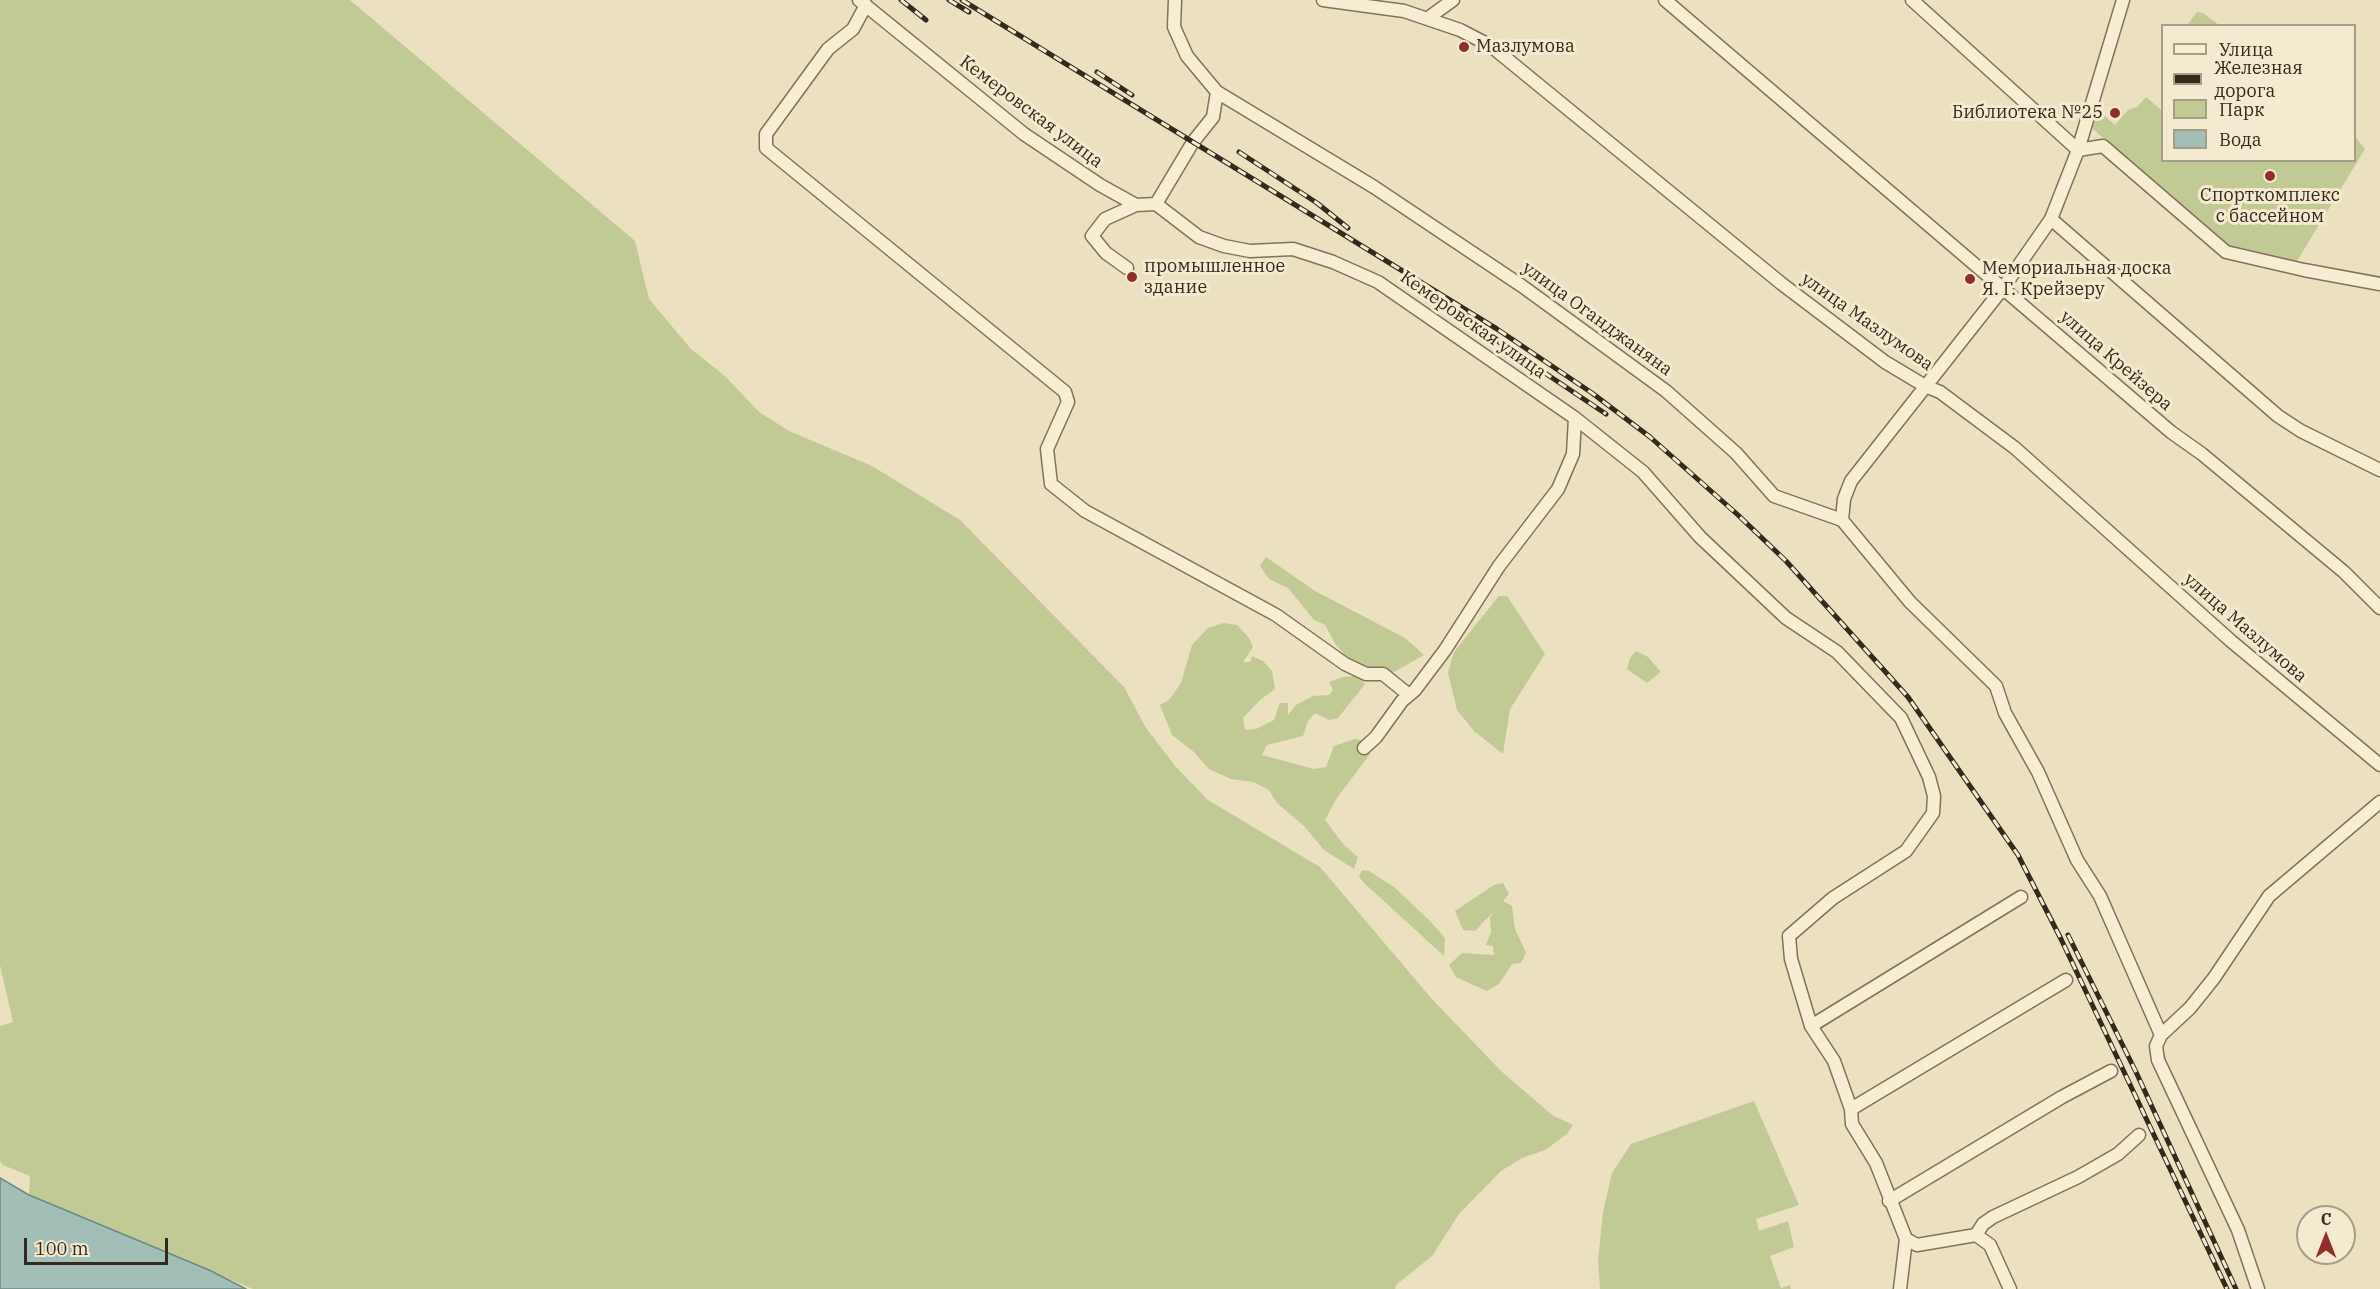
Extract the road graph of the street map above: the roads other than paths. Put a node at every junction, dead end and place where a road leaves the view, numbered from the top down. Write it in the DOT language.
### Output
graph roads {
  1 [pos="1175,0"];
  2 [pos="1323,0"];
  3 [pos="1453,0"];
  4 [pos="1665,0"];
  5 [pos="1912,0"];
  6 [pos="2123,0"];
  7 [pos="862,3"];
  8 [pos="1404,5"];
  9 [pos="1428,18"];
  10 [pos="1217,92"];
  11 [pos="2078,150"];
  12 [pos="1156,204"];
  13 [pos="1136,205"];
  14 [pos="2051,219"];
  15 [pos="1128,268"];
  16 [pos="2380,284"];
  17 [pos="2003,288"];
  18 [pos="1925,386"];
  19 [pos="1575,418"];
  20 [pos="2380,470"];
  21 [pos="1842,520"];
  22 [pos="2380,608"];
  23 [pos="1409,695"];
  24 [pos="1364,748"];
  25 [pos="2380,765"];
  26 [pos="2380,802"];
  27 [pos="2020,897"];
  28 [pos="2066,980"];
  29 [pos="1811,1026"];
  30 [pos="2161,1035"];
  31 [pos="2111,1071"];
  32 [pos="1851,1109"];
  33 [pos="2139,1135"];
  34 [pos="1889,1202"];
  35 [pos="1976,1235"];
  36 [pos="1906,1239"];
  37 [pos="1900,1289"];
  38 [pos="2010,1289"];
  39 [pos="2258,1289"];
  1 -- 10 [label="street, улица Оганджаняна"];
  2 -- 8 [label="street, улица Мазлумова"];
  3 -- 9 [label="street"];
  4 -- 17 [label="street, улица Крейзера"];
  5 -- 11 [label="street"];
  6 -- 11 [label="street"];
  7 -- 13 [label="street, Кемеровская улица"];
  7 -- 23 [label="street, Кемеровская улица"];
  8 -- 9 [label="street, улица Мазлумова"];
  9 -- 18 [label="street, улица Мазлумова"];
  10 -- 12 [label="street"];
  10 -- 21 [label="street, улица Оганджаняна"];
  11 -- 14 [label="street"];
  11 -- 16 [label="street"];
  12 -- 13 [label="street"];
  12 -- 19 [label="street, Кемеровская улица"];
  13 -- 15 [label="street"];
  14 -- 17 [label="street"];
  14 -- 20 [label="street"];
  17 -- 18 [label="street"];
  17 -- 22 [label="street, улица Крейзера"];
  18 -- 21 [label="street"];
  18 -- 25 [label="street, улица Мазлумова"];
  19 -- 23 [label="street"];
  19 -- 29 [label="street, Кемеровская улица"];
  21 -- 30 [label="street"];
  23 -- 24 [label="street"];
  26 -- 30 [label="street"];
  27 -- 29 [label="street"];
  28 -- 32 [label="street"];
  29 -- 32 [label="street"];
  30 -- 39 [label="street"];
  31 -- 34 [label="street"];
  32 -- 34 [label="street"];
  33 -- 35 [label="street"];
  34 -- 36 [label="street"];
  35 -- 36 [label="street"];
  35 -- 38 [label="street"];
  36 -- 37 [label="street"];
}
